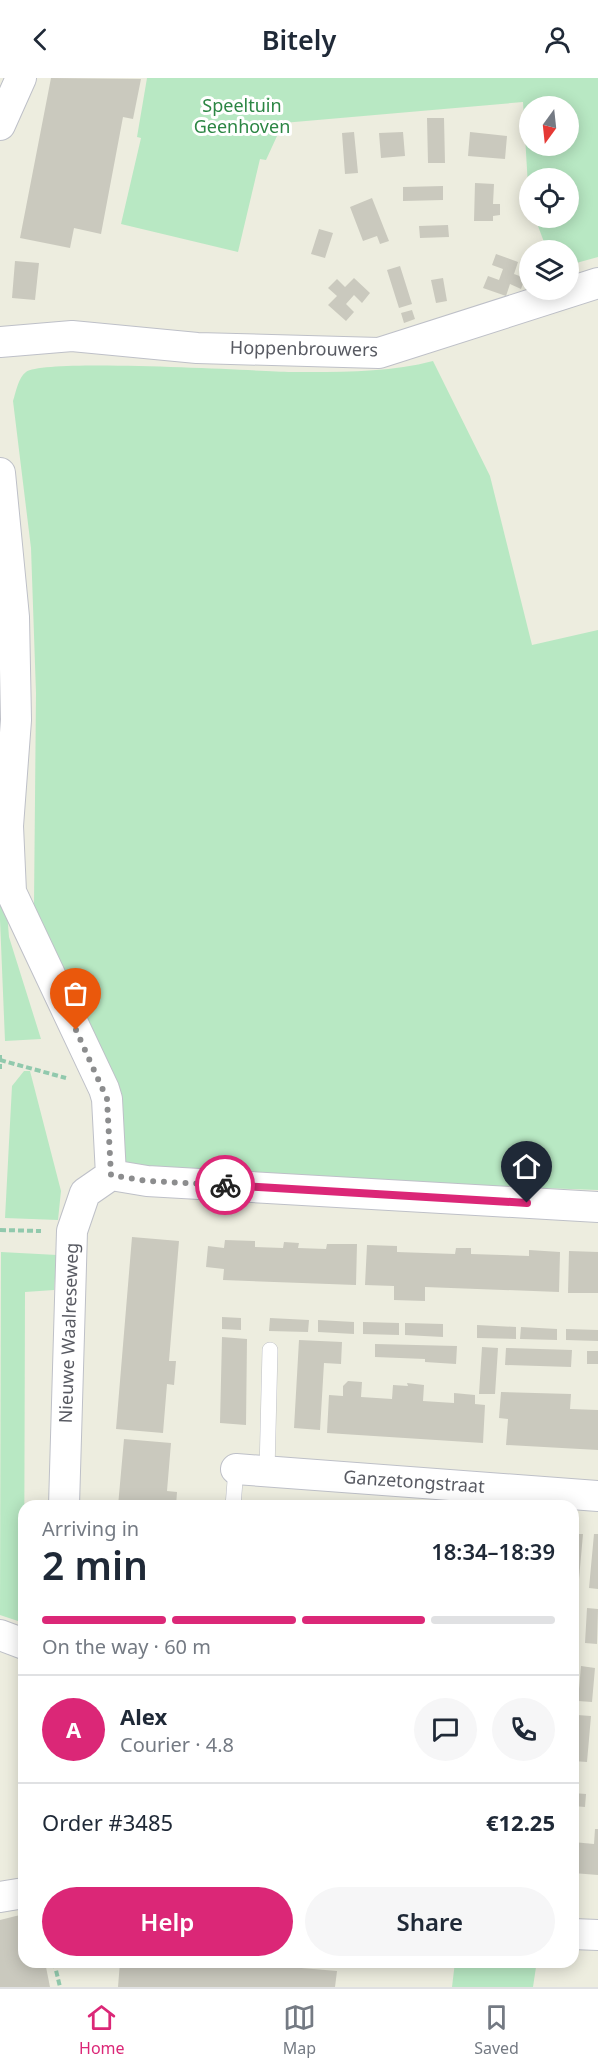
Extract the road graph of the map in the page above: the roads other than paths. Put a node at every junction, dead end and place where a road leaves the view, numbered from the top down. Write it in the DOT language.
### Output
graph roads {
  1 [pos="21,78"];
  2 [pos="0,125"];
  3 [pos="598,283"];
  4 [pos="0,342"];
  5 [pos="0,473"];
  6 [pos="111,1175"];
  7 [pos="598,1207"];
  8 [pos="270,1350"];
  9 [pos="236,1469"];
  10 [pos="267,1471"];
  11 [pos="451,1495"];
  12 [pos="598,1496"];
  13 [pos="64,1500"];
  14 [pos="233,1500"];
  15 [pos="0,1635"];
  16 [pos="18,1642"];
  17 [pos="18,1894"];
  18 [pos="0,1897"];
  19 [pos="579,1934"];
  20 [pos="598,1935"];
  1 -- 2 [label="street"];
  3 -- 4 [label="street, Hoppenbrouwers"];
  5 -- 6 [label="street"];
  6 -- 7 [label="street"];
  6 -- 13 [label="street, Nieuwe Waalreseweg"];
  8 -- 10 [label="lane"];
  9 -- 10 [label="street, Ganzetongstraat"];
  9 -- 14 [label="lane, Ganzetongstraat"];
  10 -- 11 [label="street, Ganzetongstraat"];
  11 -- 12 [label="street, Ganzetongstraat"];
  15 -- 16 [label="street"];
  17 -- 18 [label="street"];
  19 -- 20 [label="street"];
}
